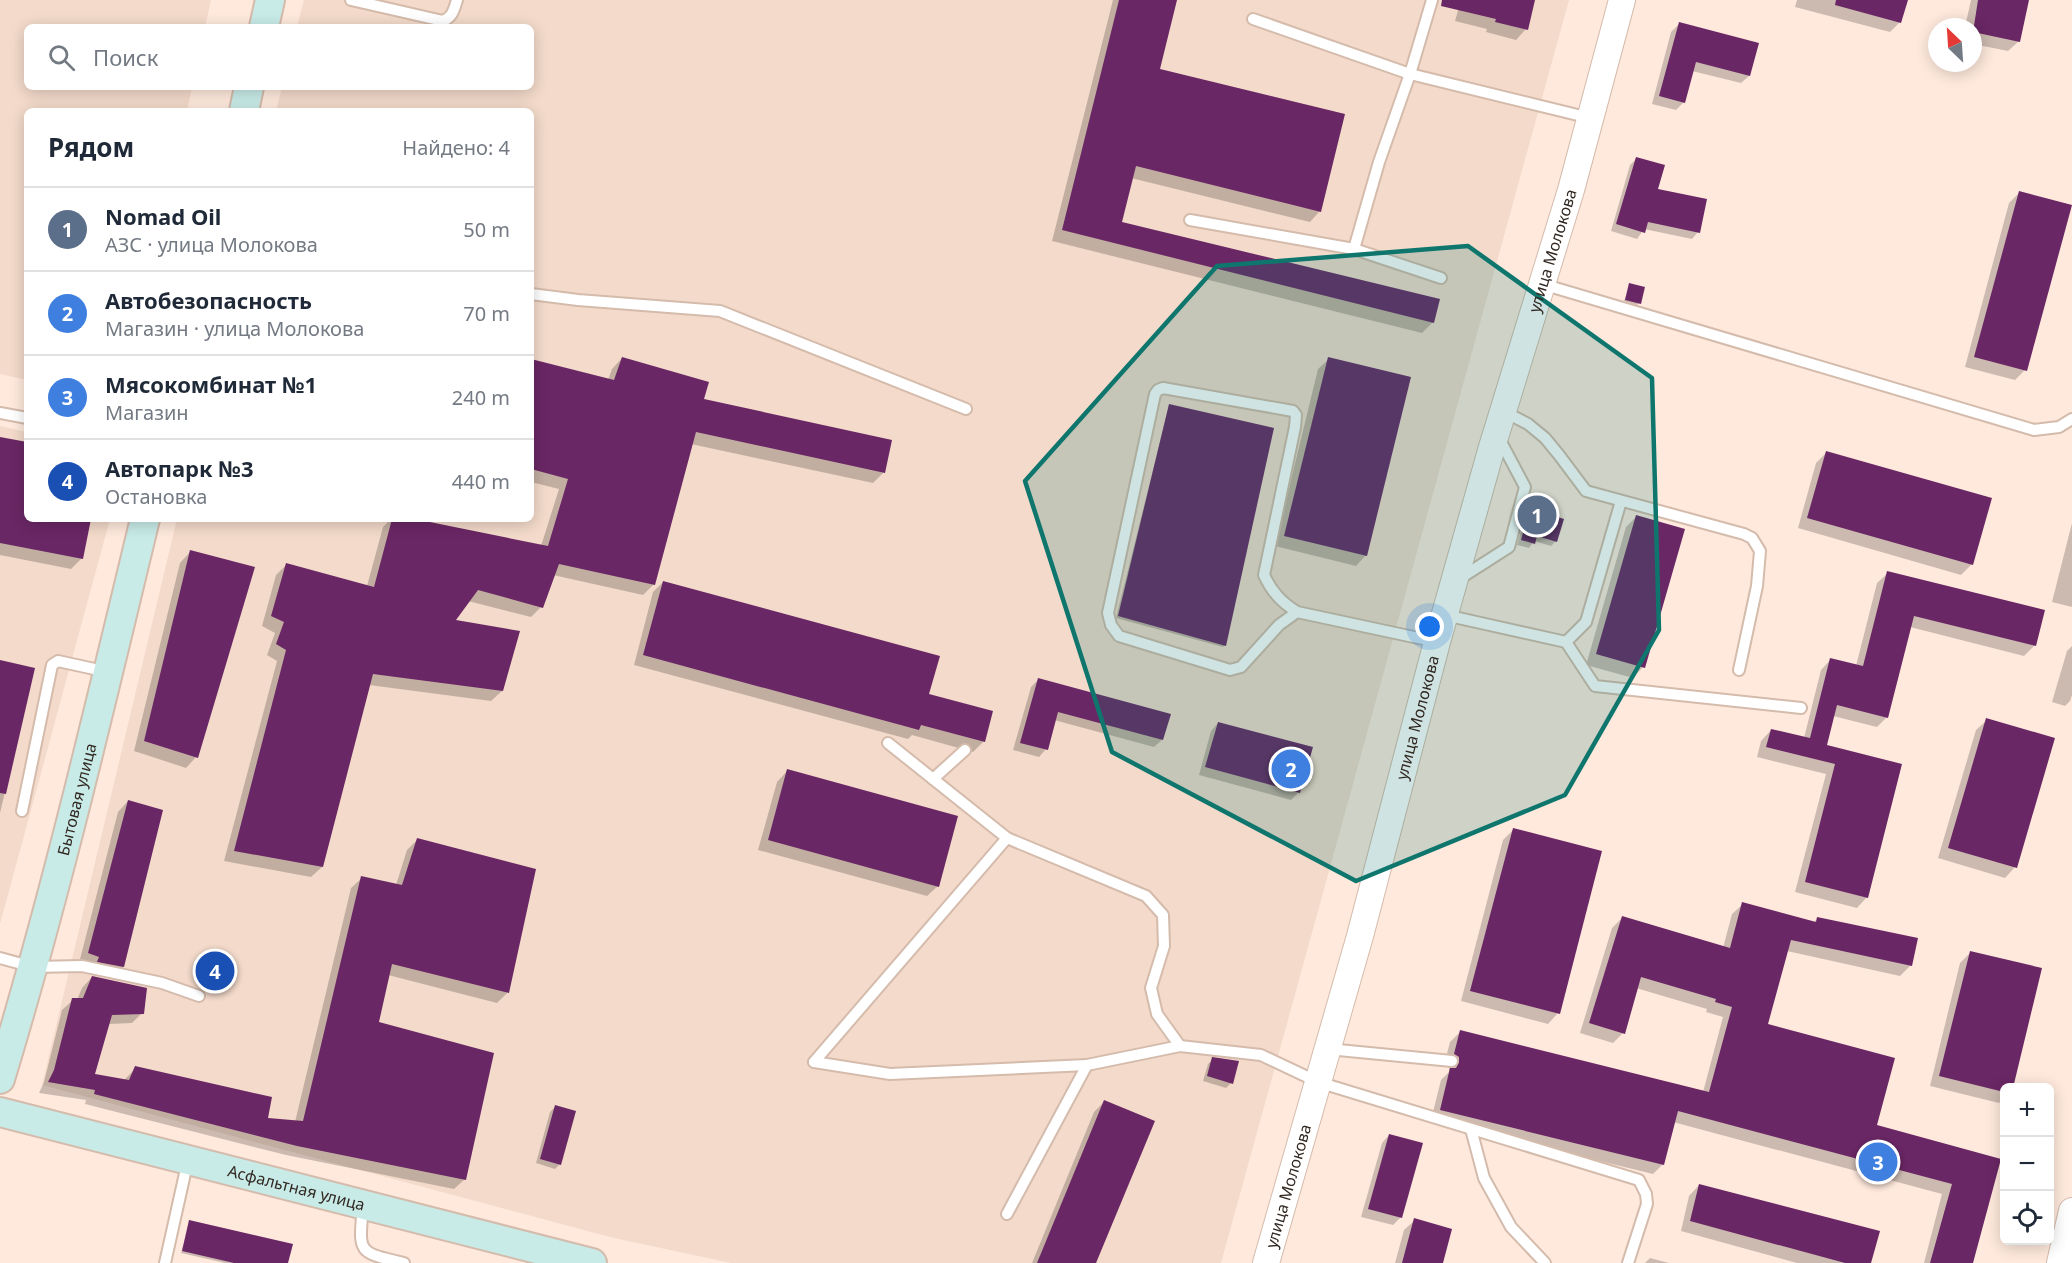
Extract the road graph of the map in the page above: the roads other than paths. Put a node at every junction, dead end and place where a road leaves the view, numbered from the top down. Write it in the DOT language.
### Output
graph roads {
  1 [pos="270,0"];
  2 [pos="351,0"];
  3 [pos="457,0"];
  4 [pos="1432,0"];
  5 [pos="1622,0"];
  6 [pos="1253,19"];
  7 [pos="265,24"];
  8 [pos="1410,74"];
  9 [pos="248,90"];
  10 [pos="245,108"];
  11 [pos="1590,118"];
  12 [pos="1190,220"];
  13 [pos="1354,249"];
  14 [pos="1441,278"];
  15 [pos="1542,284"];
  16 [pos="534,294"];
  17 [pos="966,409"];
  18 [pos="0,412"];
  19 [pos="24,417"];
  20 [pos="2072,420"];
  21 [pos="1500,422"];
  22 [pos="1621,501"];
  23 [pos="144,522"];
  24 [pos="1454,583"];
  25 [pos="1297,612"];
  26 [pos="1444,615"];
  27 [pos="1437,642"];
  28 [pos="1566,642"];
  29 [pos="1738,670"];
  30 [pos="108,672"];
  31 [pos="1801,708"];
  32 [pos="888,743"];
  33 [pos="965,750"];
  34 [pos="933,779"];
  35 [pos="22,811"];
  36 [pos="1007,838"];
  37 [pos="0,958"];
  38 [pos="33,967"];
  39 [pos="199,996"];
  40 [pos="1180,1046"];
  41 [pos="1328,1049"];
  42 [pos="1452,1061"];
  43 [pos="1086,1065"];
  44 [pos="0,1079"];
  45 [pos="1318,1082"];
  46 [pos="0,1112"];
  47 [pos="1471,1129"];
  48 [pos="188,1160"];
  49 [pos="363,1204"];
  50 [pos="2072,1211"];
  51 [pos="1007,1214"];
  52 [pos="364,1258"];
  53 [pos="165,1263"];
  54 [pos="404,1263"];
  55 [pos="592,1263"];
  56 [pos="1266,1263"];
  57 [pos="1545,1263"];
  58 [pos="1628,1263"];
  59 [pos="2060,1263"];
  1 -- 7 [label="main road"];
  2 -- 3 [label="lane"];
  4 -- 8 [label="lane"];
  5 -- 11 [label="street, улица Молокова"];
  6 -- 8 [label="lane"];
  8 -- 11 [label="lane"];
  8 -- 13 [label="lane"];
  9 -- 10 [label="main road"];
  11 -- 15 [label="street, улица Молокова"];
  12 -- 13 [label="lane"];
  13 -- 14 [label="lane"];
  15 -- 20 [label="lane"];
  15 -- 21 [label="street, улица Молокова"];
  16 -- 17 [label="lane"];
  18 -- 19 [label="lane"];
  21 -- 22 [label="lane"];
  21 -- 24 [label="street, улица Молокова"];
  21 -- 24 [label="lane"];
  22 -- 28 [label="lane"];
  22 -- 29 [label="lane"];
  23 -- 30 [label="main road, Бытовая улица"];
  24 -- 26 [label="street, улица Молокова"];
  25 -- 25 [label="lane"];
  25 -- 27 [label="lane"];
  26 -- 27 [label="street, улица Молокова"];
  26 -- 28 [label="lane"];
  27 -- 41 [label="street, улица Молокова"];
  28 -- 31 [label="lane"];
  30 -- 35 [label="lane"];
  30 -- 38 [label="main road, Бытовая улица"];
  32 -- 34 [label="lane"];
  33 -- 34 [label="lane"];
  34 -- 36 [label="lane"];
  36 -- 40 [label="lane"];
  36 -- 43 [label="lane"];
  37 -- 38 [label="lane"];
  38 -- 39 [label="lane"];
  38 -- 44 [label="main road, Бытовая улица"];
  40 -- 43 [label="lane"];
  40 -- 45 [label="lane"];
  41 -- 42 [label="lane"];
  41 -- 45 [label="street, улица Молокова"];
  43 -- 51 [label="lane"];
  45 -- 47 [label="lane"];
  45 -- 56 [label="street, улица Молокова"];
  46 -- 48 [label="main road, Асфальтная улица"];
  47 -- 57 [label="lane"];
  47 -- 58 [label="lane"];
  48 -- 49 [label="main road, Асфальтная улица"];
  48 -- 53 [label="lane"];
  49 -- 52 [label="lane"];
  49 -- 55 [label="main road, Асфальтная улица"];
  50 -- 59 [label="street"];
  52 -- 54 [label="lane"];
}
